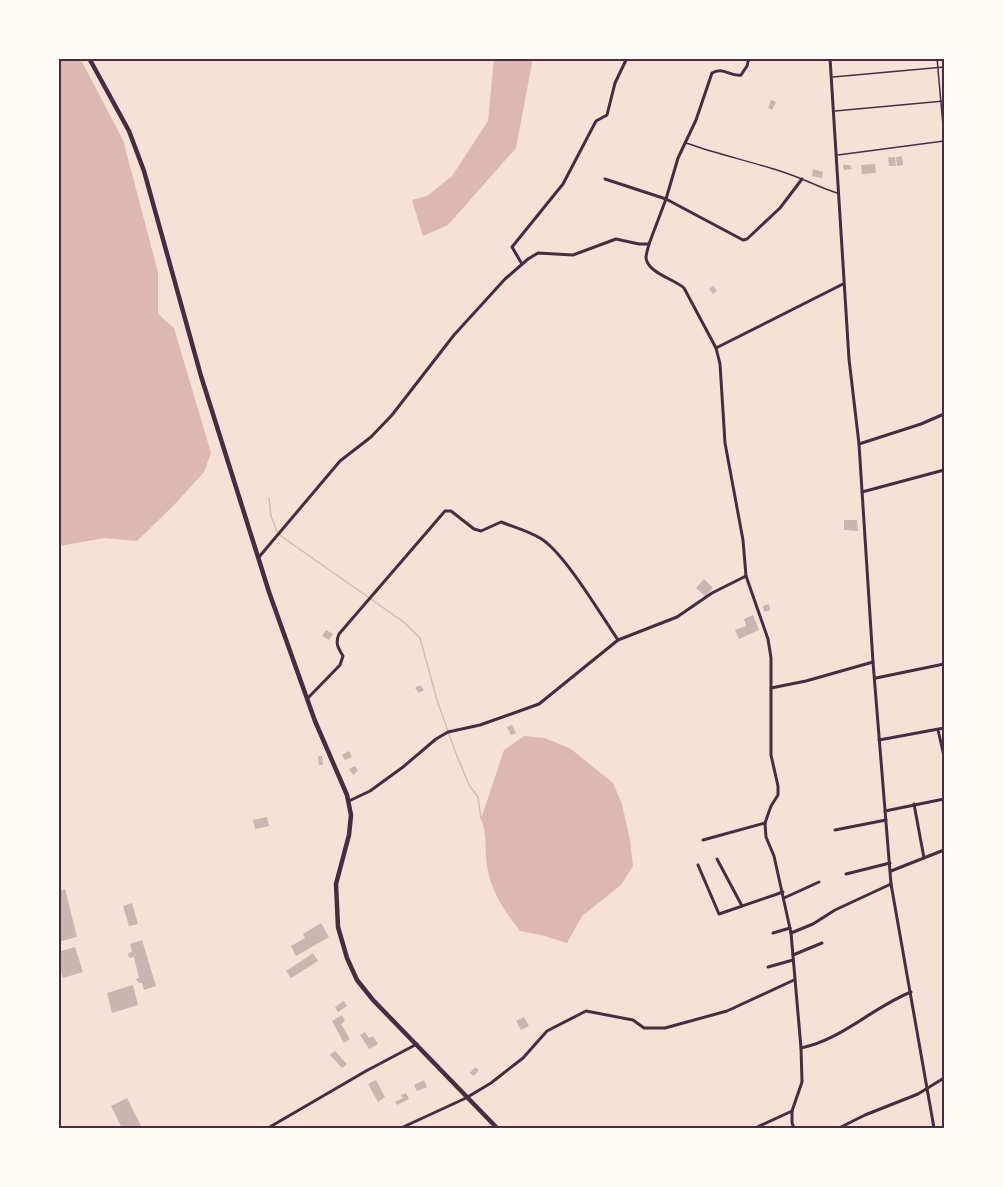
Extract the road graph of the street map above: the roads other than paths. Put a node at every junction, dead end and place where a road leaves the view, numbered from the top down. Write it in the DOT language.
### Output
graph roads {
  1 [pos="88,58"];
  2 [pos="627,58"];
  3 [pos="749,58"];
  4 [pos="830,58"];
  5 [pos="937,58"];
  6 [pos="945,67"];
  7 [pos="938,68"];
  8 [pos="832,77"];
  9 [pos="945,101"];
  10 [pos="941,102"];
  11 [pos="834,111"];
  12 [pos="945,137"];
  13 [pos="945,141"];
  14 [pos="685,142"];
  15 [pos="837,156"];
  16 [pos="605,179"];
  17 [pos="802,179"];
  18 [pos="837,193"];
  19 [pos="666,199"];
  20 [pos="649,244"];
  21 [pos="522,264"];
  22 [pos="844,284"];
  23 [pos="716,348"];
  24 [pos="945,414"];
  25 [pos="859,444"];
  26 [pos="945,470"];
  27 [pos="862,492"];
  28 [pos="259,557"];
  29 [pos="746,576"];
  30 [pos="618,640"];
  31 [pos="873,662"];
  32 [pos="945,663"];
  33 [pos="876,678"];
  34 [pos="771,688"];
  35 [pos="307,699"];
  36 [pos="945,728"];
  37 [pos="938,730"];
  38 [pos="879,740"];
  39 [pos="945,756"];
  40 [pos="945,799"];
  41 [pos="349,801"];
  42 [pos="914,804"];
  43 [pos="885,811"];
  44 [pos="886,820"];
  45 [pos="765,823"];
  46 [pos="835,830"];
  47 [pos="703,840"];
  48 [pos="945,850"];
  49 [pos="924,858"];
  50 [pos="717,859"];
  51 [pos="890,863"];
  52 [pos="698,865"];
  53 [pos="891,871"];
  54 [pos="846,874"];
  55 [pos="819,882"];
  56 [pos="891,884"];
  57 [pos="783,892"];
  58 [pos="784,898"];
  59 [pos="742,906"];
  60 [pos="790,931"];
  61 [pos="773,933"];
  62 [pos="822,943"];
  63 [pos="793,957"];
  64 [pos="768,967"];
  65 [pos="795,980"];
  66 [pos="911,992"];
  67 [pos="417,1044"];
  68 [pos="801,1048"];
  69 [pos="945,1078"];
  70 [pos="927,1088"];
  71 [pos="466,1098"];
  72 [pos="792,1111"];
  73 [pos="268,1128"];
  74 [pos="402,1128"];
  75 [pos="497,1128"];
  76 [pos="755,1128"];
  77 [pos="794,1128"];
  78 [pos="839,1128"];
  79 [pos="934,1128"];
  1 -- 28 [label="highway"];
  2 -- 21 [label="street"];
  3 -- 14 [label="street"];
  4 -- 8 [label="street"];
  5 -- 7 [label="lane"];
  6 -- 7 [label="lane"];
  7 -- 8 [label="lane"];
  7 -- 10 [label="lane"];
  8 -- 11 [label="street"];
  9 -- 10 [label="lane"];
  10 -- 11 [label="lane"];
  10 -- 12 [label="lane"];
  11 -- 15 [label="street"];
  13 -- 15 [label="lane"];
  14 -- 17 [label="lane"];
  14 -- 19 [label="street"];
  15 -- 18 [label="street"];
  16 -- 19 [label="street"];
  17 -- 18 [label="lane"];
  17 -- 19 [label="street"];
  18 -- 22 [label="street"];
  19 -- 20 [label="street"];
  20 -- 21 [label="street"];
  20 -- 23 [label="street"];
  21 -- 28 [label="street"];
  22 -- 23 [label="street"];
  22 -- 25 [label="street"];
  23 -- 29 [label="street"];
  24 -- 25 [label="street"];
  25 -- 27 [label="street"];
  26 -- 27 [label="street"];
  27 -- 31 [label="street"];
  28 -- 35 [label="highway"];
  29 -- 30 [label="street"];
  29 -- 34 [label="street"];
  30 -- 35 [label="street"];
  30 -- 41 [label="street"];
  31 -- 33 [label="street"];
  31 -- 34 [label="street"];
  32 -- 33 [label="street"];
  33 -- 38 [label="street"];
  34 -- 45 [label="street"];
  35 -- 41 [label="highway"];
  36 -- 37 [label="street"];
  37 -- 38 [label="street"];
  37 -- 39 [label="street"];
  38 -- 43 [label="street"];
  40 -- 42 [label="street"];
  41 -- 67 [label="highway"];
  42 -- 43 [label="street"];
  42 -- 49 [label="street"];
  43 -- 44 [label="street"];
  44 -- 46 [label="street"];
  44 -- 51 [label="street"];
  45 -- 47 [label="street"];
  45 -- 57 [label="street"];
  48 -- 49 [label="street"];
  49 -- 53 [label="street"];
  50 -- 59 [label="street"];
  51 -- 53 [label="street"];
  51 -- 54 [label="street"];
  52 -- 59 [label="street"];
  53 -- 56 [label="street"];
  55 -- 58 [label="street"];
  56 -- 60 [label="street"];
  56 -- 66 [label="street"];
  57 -- 58 [label="street"];
  57 -- 59 [label="street"];
  58 -- 60 [label="street"];
  60 -- 61 [label="street"];
  60 -- 63 [label="street"];
  62 -- 63 [label="street"];
  63 -- 64 [label="street"];
  63 -- 65 [label="street"];
  65 -- 68 [label="street"];
  65 -- 71 [label="street"];
  66 -- 68 [label="street"];
  66 -- 70 [label="street"];
  67 -- 71 [label="highway"];
  67 -- 73 [label="street"];
  68 -- 72 [label="street"];
  69 -- 70 [label="street"];
  70 -- 78 [label="street"];
  70 -- 79 [label="street"];
  71 -- 74 [label="street"];
  71 -- 75 [label="highway"];
  72 -- 76 [label="street"];
  72 -- 77 [label="street"];
}
